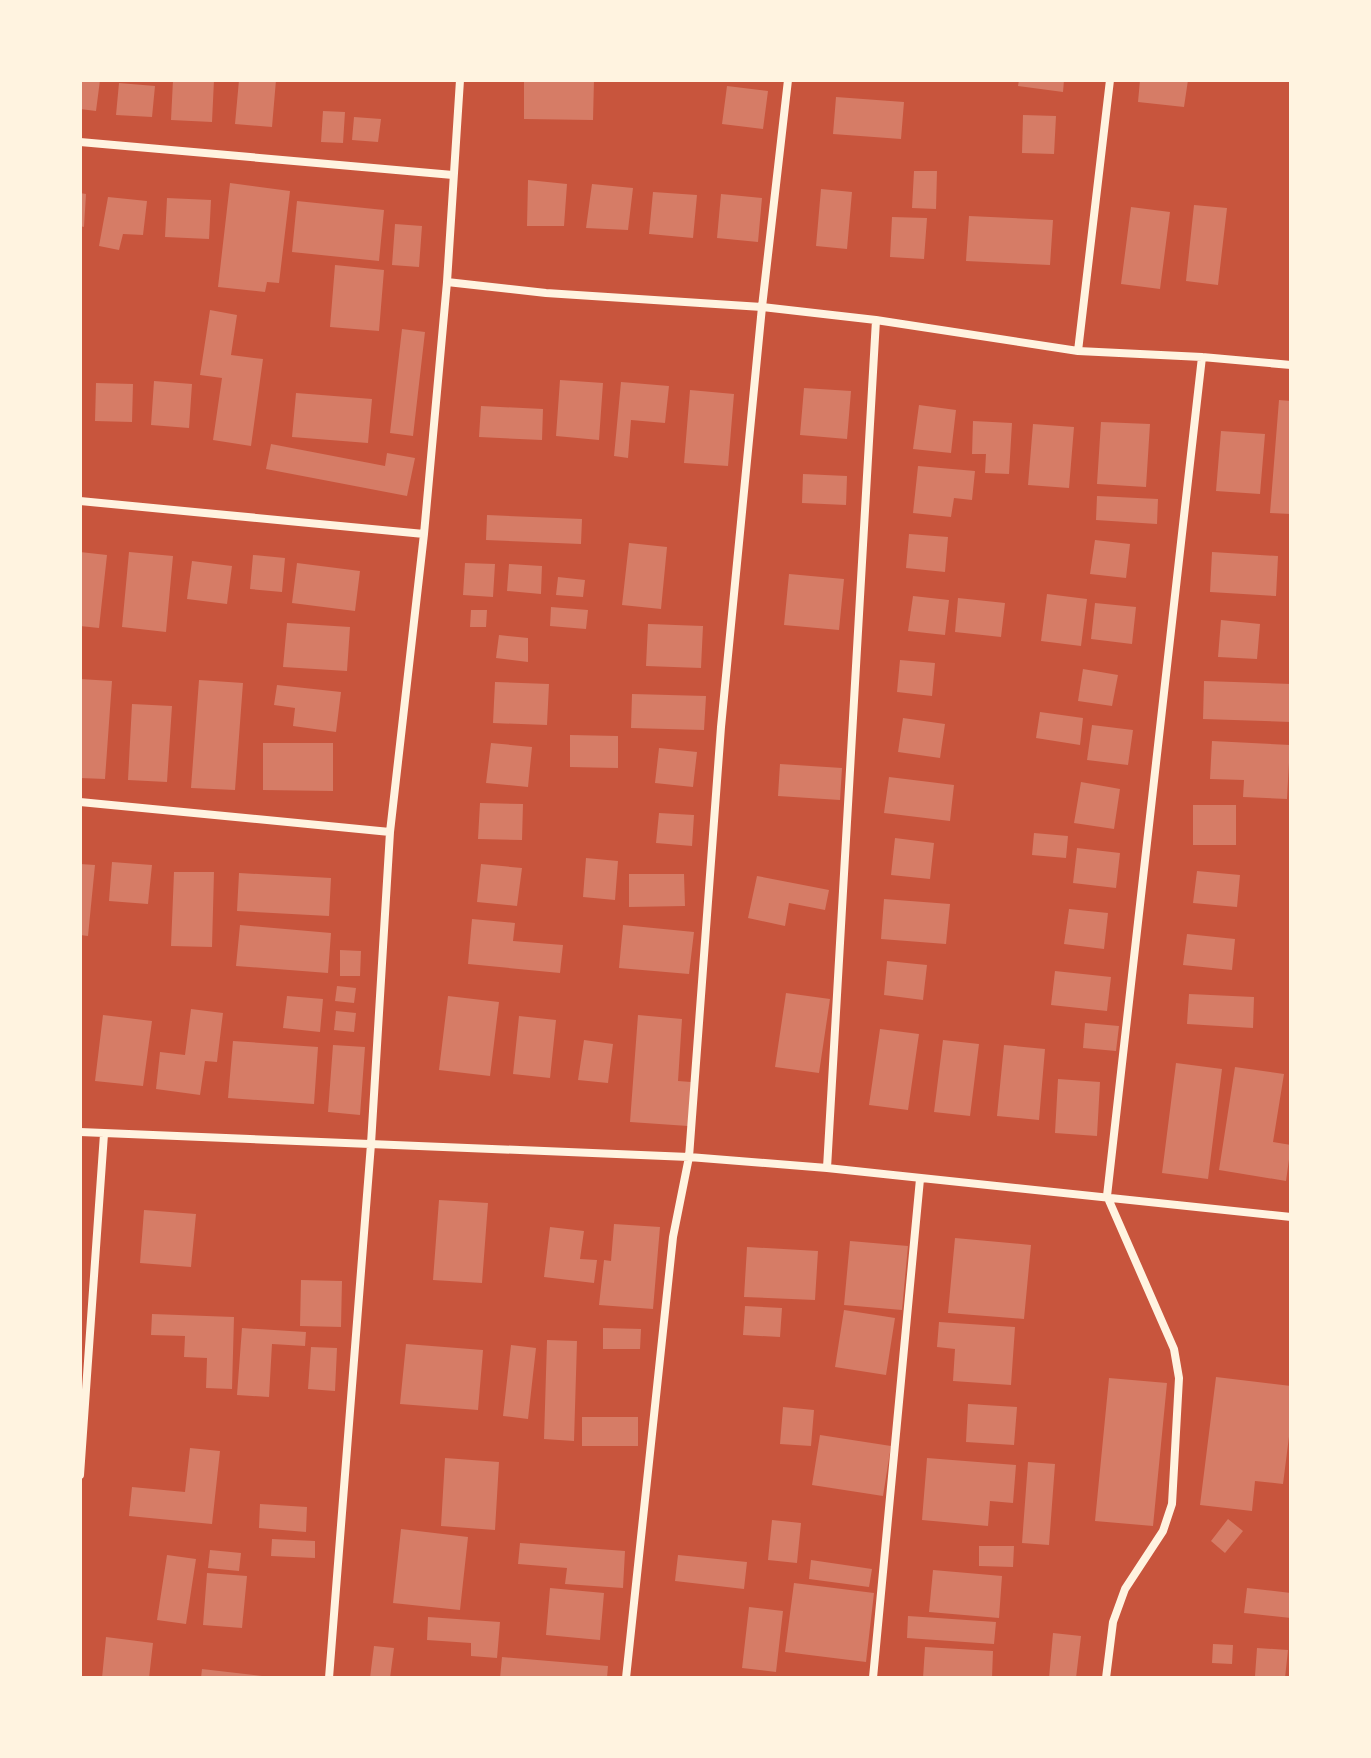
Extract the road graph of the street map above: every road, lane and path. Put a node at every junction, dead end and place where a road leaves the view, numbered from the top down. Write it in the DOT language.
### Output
graph roads {
  1 [pos="460,80"];
  2 [pos="788,80"];
  3 [pos="1110,80"];
  4 [pos="80,142"];
  5 [pos="453,175"];
  6 [pos="447,282"];
  7 [pos="762,307"];
  8 [pos="876,320"];
  9 [pos="1078,351"];
  10 [pos="1202,357"];
  11 [pos="1291,365"];
  12 [pos="80,501"];
  13 [pos="424,534"];
  14 [pos="80,802"];
  15 [pos="390,832"];
  16 [pos="80,1132"];
  17 [pos="104,1134"];
  18 [pos="371,1144"];
  19 [pos="689,1157"];
  20 [pos="827,1168"];
  21 [pos="920,1179"];
  22 [pos="1107,1196"];
  23 [pos="1291,1217"];
  24 [pos="80,1475"];
  25 [pos="329,1678"];
  26 [pos="626,1678"];
  27 [pos="873,1678"];
  28 [pos="1106,1678"];
  1 -- 5 [label="street"];
  2 -- 7 [label="street"];
  3 -- 9 [label="street"];
  4 -- 5 [label="street"];
  5 -- 6 [label="street"];
  6 -- 7 [label="street"];
  6 -- 13 [label="street"];
  7 -- 8 [label="street"];
  7 -- 19 [label="street"];
  8 -- 9 [label="street"];
  8 -- 20 [label="street"];
  9 -- 10 [label="street"];
  10 -- 11 [label="street"];
  10 -- 22 [label="street"];
  12 -- 13 [label="street"];
  13 -- 15 [label="street"];
  14 -- 15 [label="street"];
  15 -- 18 [label="street"];
  16 -- 17 [label="street"];
  17 -- 18 [label="street"];
  17 -- 24 [label="street"];
  18 -- 19 [label="street"];
  18 -- 25 [label="street"];
  19 -- 20 [label="street"];
  19 -- 26 [label="street"];
  20 -- 21 [label="street"];
  21 -- 22 [label="street"];
  21 -- 27 [label="street"];
  22 -- 23 [label="street"];
  22 -- 28 [label="street"];
}
